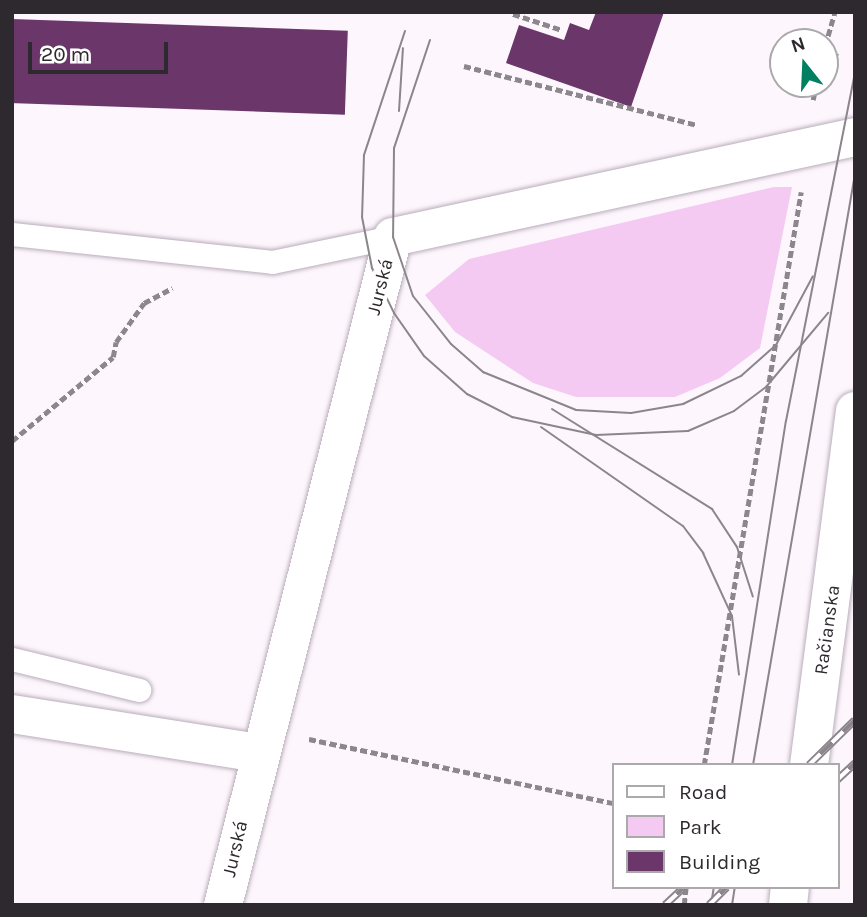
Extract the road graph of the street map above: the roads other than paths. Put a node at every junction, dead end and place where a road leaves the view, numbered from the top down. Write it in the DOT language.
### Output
graph roads {
  1 [pos="855,137"];
  2 [pos="12,234"];
  3 [pos="393,237"];
  4 [pos="855,411"];
  5 [pos="12,659"];
  6 [pos="139,690"];
  7 [pos="12,714"];
  8 [pos="262,741"];
  9 [pos="809,763"];
  10 [pos="223,905"];
  1 -- 3 [label="street, Jurská"];
  2 -- 3 [label="lane"];
  3 -- 8 [label="street, Jurská"];
  4 -- 9 [label="street, Račianska"];
  5 -- 6 [label="lane"];
  7 -- 8 [label="street"];
  8 -- 10 [label="street, Jurská"];
}
